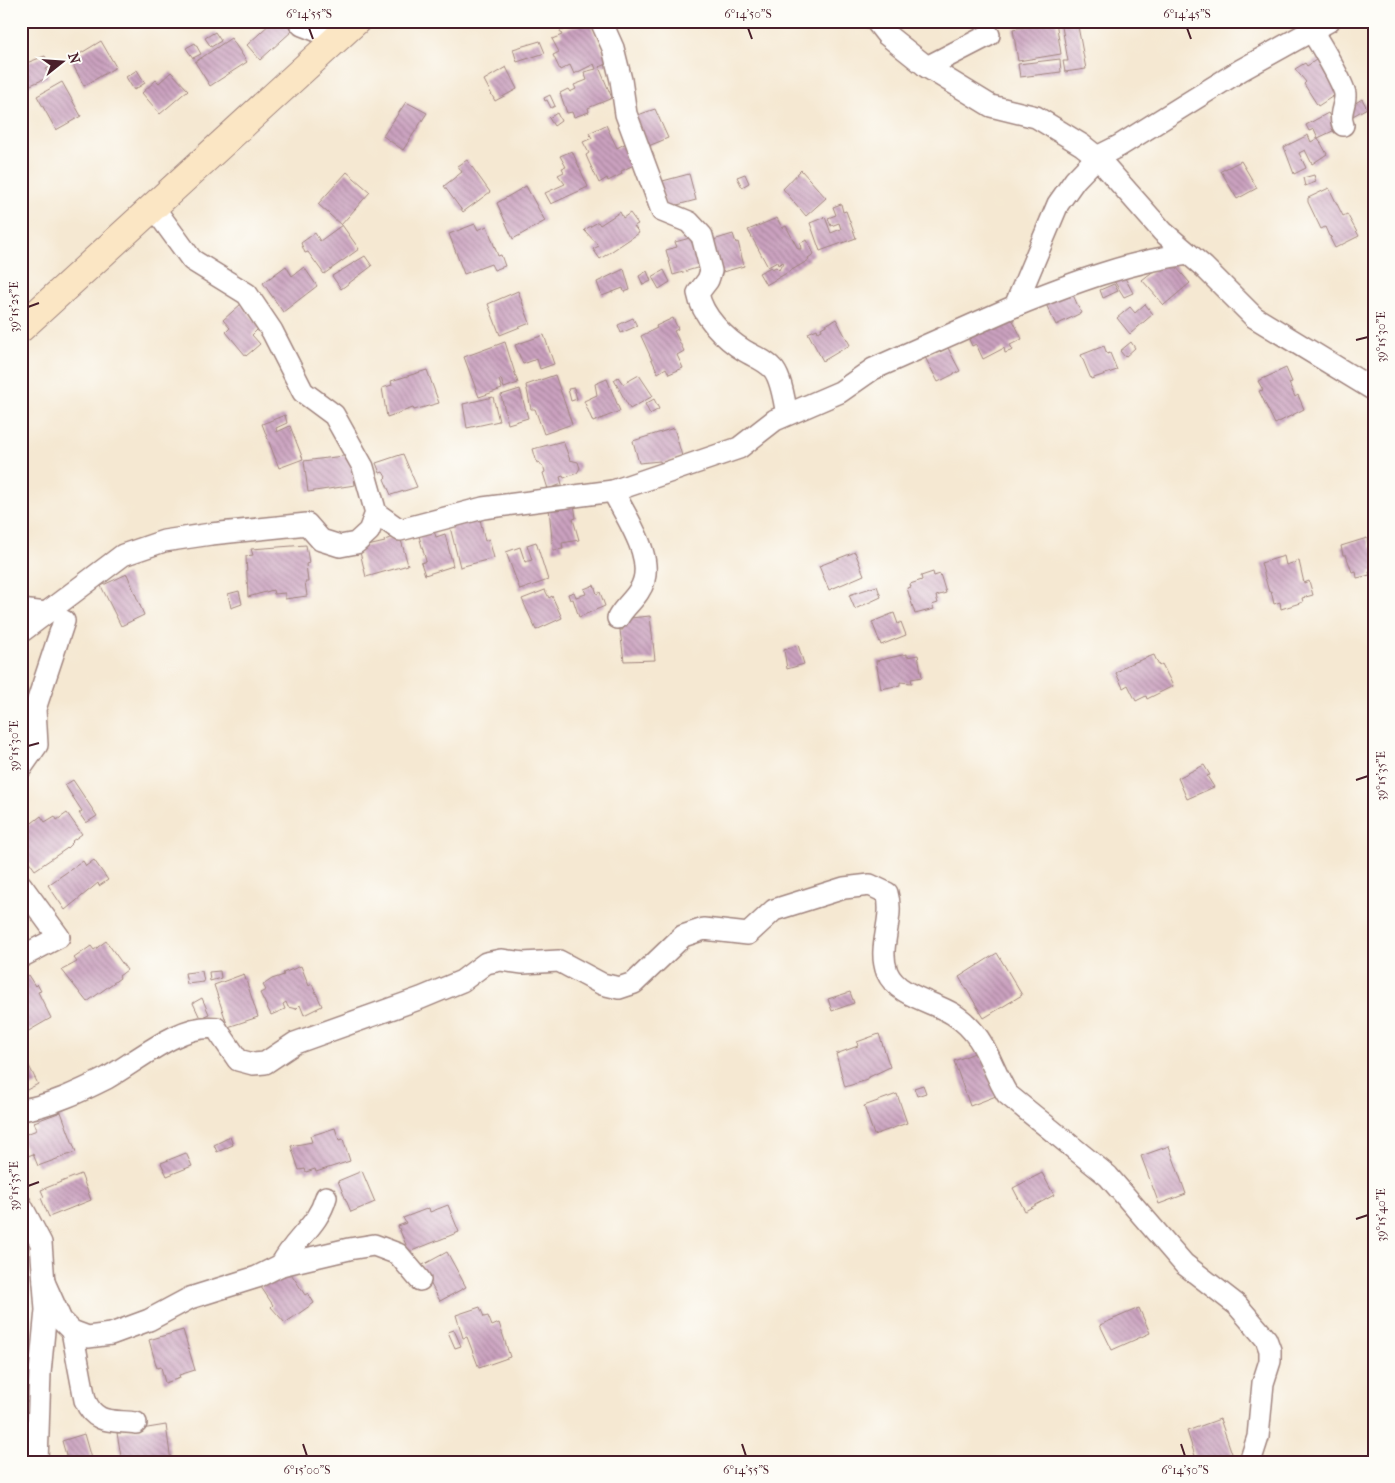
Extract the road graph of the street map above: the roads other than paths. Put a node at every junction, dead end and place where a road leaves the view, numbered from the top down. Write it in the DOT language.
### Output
graph roads {
  1 [pos="299,21"];
  2 [pos="601,21"];
  3 [pos="876,21"];
  4 [pos="1320,26"];
  5 [pos="347,30"];
  6 [pos="989,34"];
  7 [pos="927,67"];
  8 [pos="1343,125"];
  9 [pos="1097,157"];
  10 [pos="154,208"];
  11 [pos="1188,254"];
  12 [pos="1015,306"];
  13 [pos="21,328"];
  14 [pos="1374,390"];
  15 [pos="787,414"];
  16 [pos="613,491"];
  17 [pos="376,513"];
  18 [pos="21,610"];
  19 [pos="55,617"];
  20 [pos="618,618"];
  21 [pos="21,632"];
  22 [pos="21,768"];
  23 [pos="21,885"];
  24 [pos="21,957"];
  25 [pos="21,1110"];
  26 [pos="326,1197"];
  27 [pos="21,1205"];
  28 [pos="281,1265"];
  29 [pos="420,1280"];
  30 [pos="44,1282"];
  31 [pos="72,1331"];
  32 [pos="136,1423"];
  33 [pos="38,1462"];
  34 [pos="1250,1462"];
  1 -- 5 [label="street"];
  2 -- 15 [label="street"];
  3 -- 7 [label="street"];
  4 -- 8 [label="street"];
  4 -- 9 [label="street"];
  5 -- 10 [label="main road"];
  6 -- 7 [label="street"];
  7 -- 9 [label="street"];
  9 -- 11 [label="street"];
  9 -- 12 [label="street"];
  10 -- 13 [label="main road"];
  10 -- 17 [label="street"];
  11 -- 12 [label="street"];
  11 -- 14 [label="street"];
  12 -- 15 [label="street"];
  15 -- 16 [label="street"];
  16 -- 17 [label="street"];
  16 -- 20 [label="street"];
  17 -- 19 [label="street"];
  18 -- 19 [label="street"];
  19 -- 21 [label="street"];
  19 -- 22 [label="street"];
  23 -- 24 [label="street"];
  25 -- 34 [label="street"];
  26 -- 28 [label="street"];
  27 -- 30 [label="street"];
  28 -- 29 [label="street"];
  28 -- 31 [label="street"];
  30 -- 31 [label="street"];
  30 -- 33 [label="street"];
  31 -- 32 [label="street"];
}
